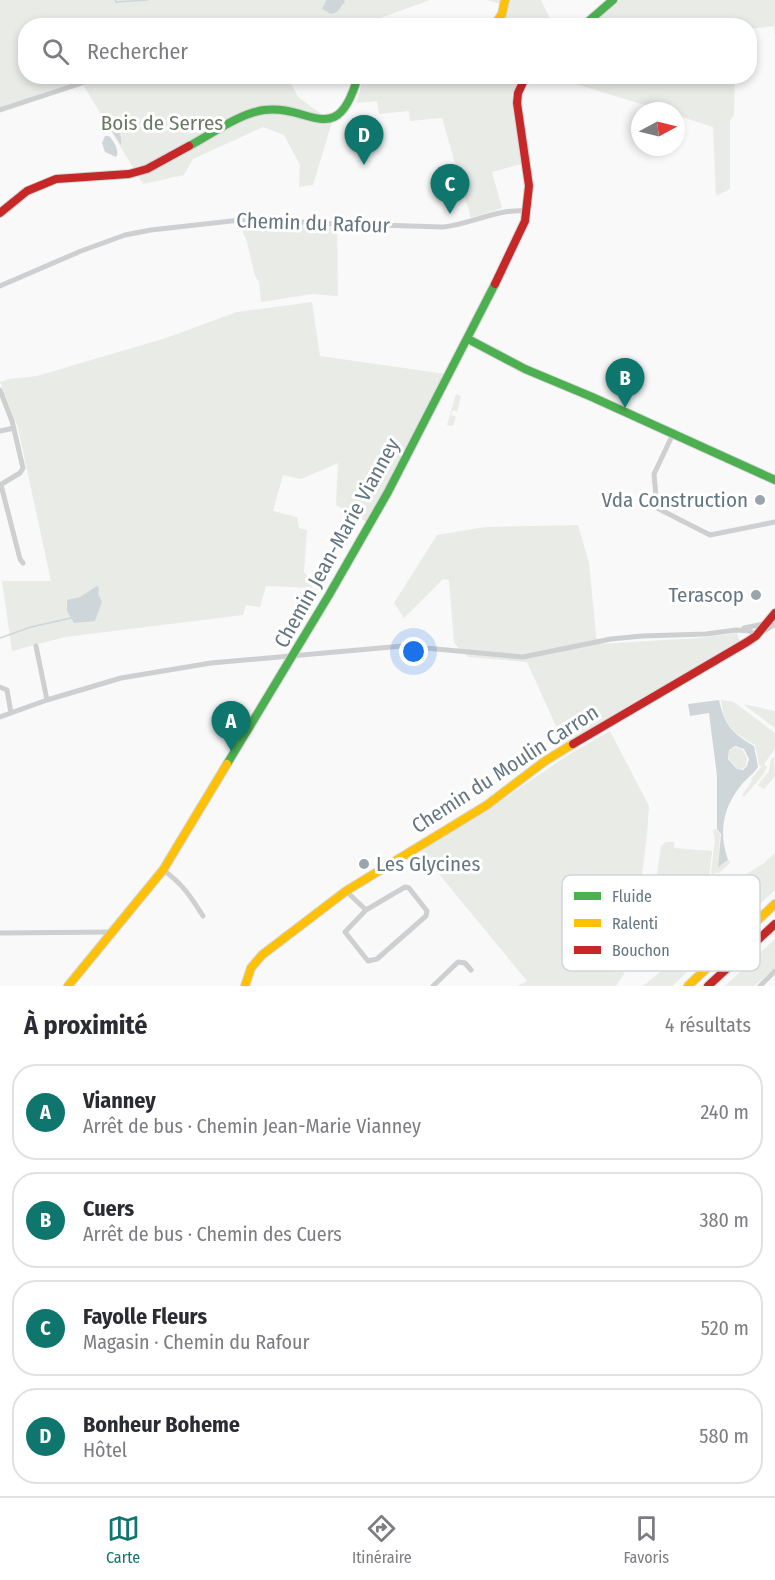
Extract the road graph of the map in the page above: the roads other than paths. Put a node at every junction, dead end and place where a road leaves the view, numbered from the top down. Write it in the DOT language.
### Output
graph roads {
  1 [pos="505,0"];
  2 [pos="613,0"];
  3 [pos="500,18"];
  4 [pos="592,18"];
  5 [pos="79,84"];
  6 [pos="355,84"];
  7 [pos="522,84"];
  8 [pos="0,110"];
  9 [pos="527,211"];
  10 [pos="0,213"];
  11 [pos="0,286"];
  12 [pos="468,339"];
  13 [pos="0,390"];
  14 [pos="14,428"];
  15 [pos="0,431"];
  16 [pos="673,434"];
  17 [pos="775,480"];
  18 [pos="0,485"];
  19 [pos="775,522"];
  20 [pos="23,562"];
  21 [pos="775,613"];
  22 [pos="766,624"];
  23 [pos="775,624"];
  24 [pos="736,630"];
  25 [pos="756,636"];
  26 [pos="36,646"];
  27 [pos="294,655"];
  28 [pos="0,687"];
  29 [pos="47,700"];
  30 [pos="11,713"];
  31 [pos="0,717"];
  32 [pos="163,870"];
  33 [pos="346,891"];
  34 [pos="775,904"];
  35 [pos="366,910"];
  36 [pos="203,916"];
  37 [pos="760,918"];
  38 [pos="775,924"];
  39 [pos="113,932"];
  40 [pos="0,933"];
  41 [pos="760,938"];
  42 [pos="471,970"];
  43 [pos="704,971"];
  44 [pos="724,971"];
  45 [pos="775,971"];
  46 [pos="68,986"];
  47 [pos="245,986"];
  48 [pos="433,986"];
  49 [pos="688,986"];
  50 [pos="708,986"];
  51 [pos="760,986"];
  1 -- 3 [label="main road"];
  2 -- 4 [label="main road"];
  5 -- 8 [label="street"];
  6 -- 10 [label="main road"];
  7 -- 9 [label="main road, Chemin Jean-Marie Vianney"];
  9 -- 11 [label="street, Chemin du Rafour"];
  9 -- 12 [label="main road, Chemin Jean-Marie Vianney"];
  12 -- 16 [label="main road"];
  12 -- 27 [label="main road, Chemin Jean-Marie Vianney"];
  13 -- 14 [label="street"];
  14 -- 15 [label="street"];
  14 -- 18 [label="street"];
  16 -- 17 [label="main road"];
  16 -- 19 [label="street"];
  18 -- 20 [label="street"];
  21 -- 22 [label="main road"];
  22 -- 24 [label="street"];
  22 -- 25 [label="main road"];
  23 -- 25 [label="street, Chemin du Moulin Carron"];
  24 -- 25 [label="street"];
  24 -- 27 [label="street"];
  25 -- 33 [label="main road, Chemin du Moulin Carron"];
  26 -- 29 [label="street"];
  27 -- 29 [label="street"];
  27 -- 32 [label="main road, Chemin Jean-Marie Vianney"];
  28 -- 30 [label="street"];
  29 -- 30 [label="street"];
  30 -- 31 [label="street"];
  32 -- 36 [label="street"];
  32 -- 39 [label="main road, Chemin Jean-Marie Vianney"];
  33 -- 35 [label="street"];
  33 -- 47 [label="main road, Chemin du Moulin Carron"];
  34 -- 37 [label="main road"];
  35 -- 35 [label="street"];
  38 -- 41 [label="main road"];
  39 -- 40 [label="street"];
  39 -- 46 [label="main road, Chemin Jean-Marie Vianney"];
  42 -- 48 [label="street"];
  43 -- 49 [label="main road"];
  44 -- 50 [label="main road"];
  45 -- 51 [label="street"];
}
